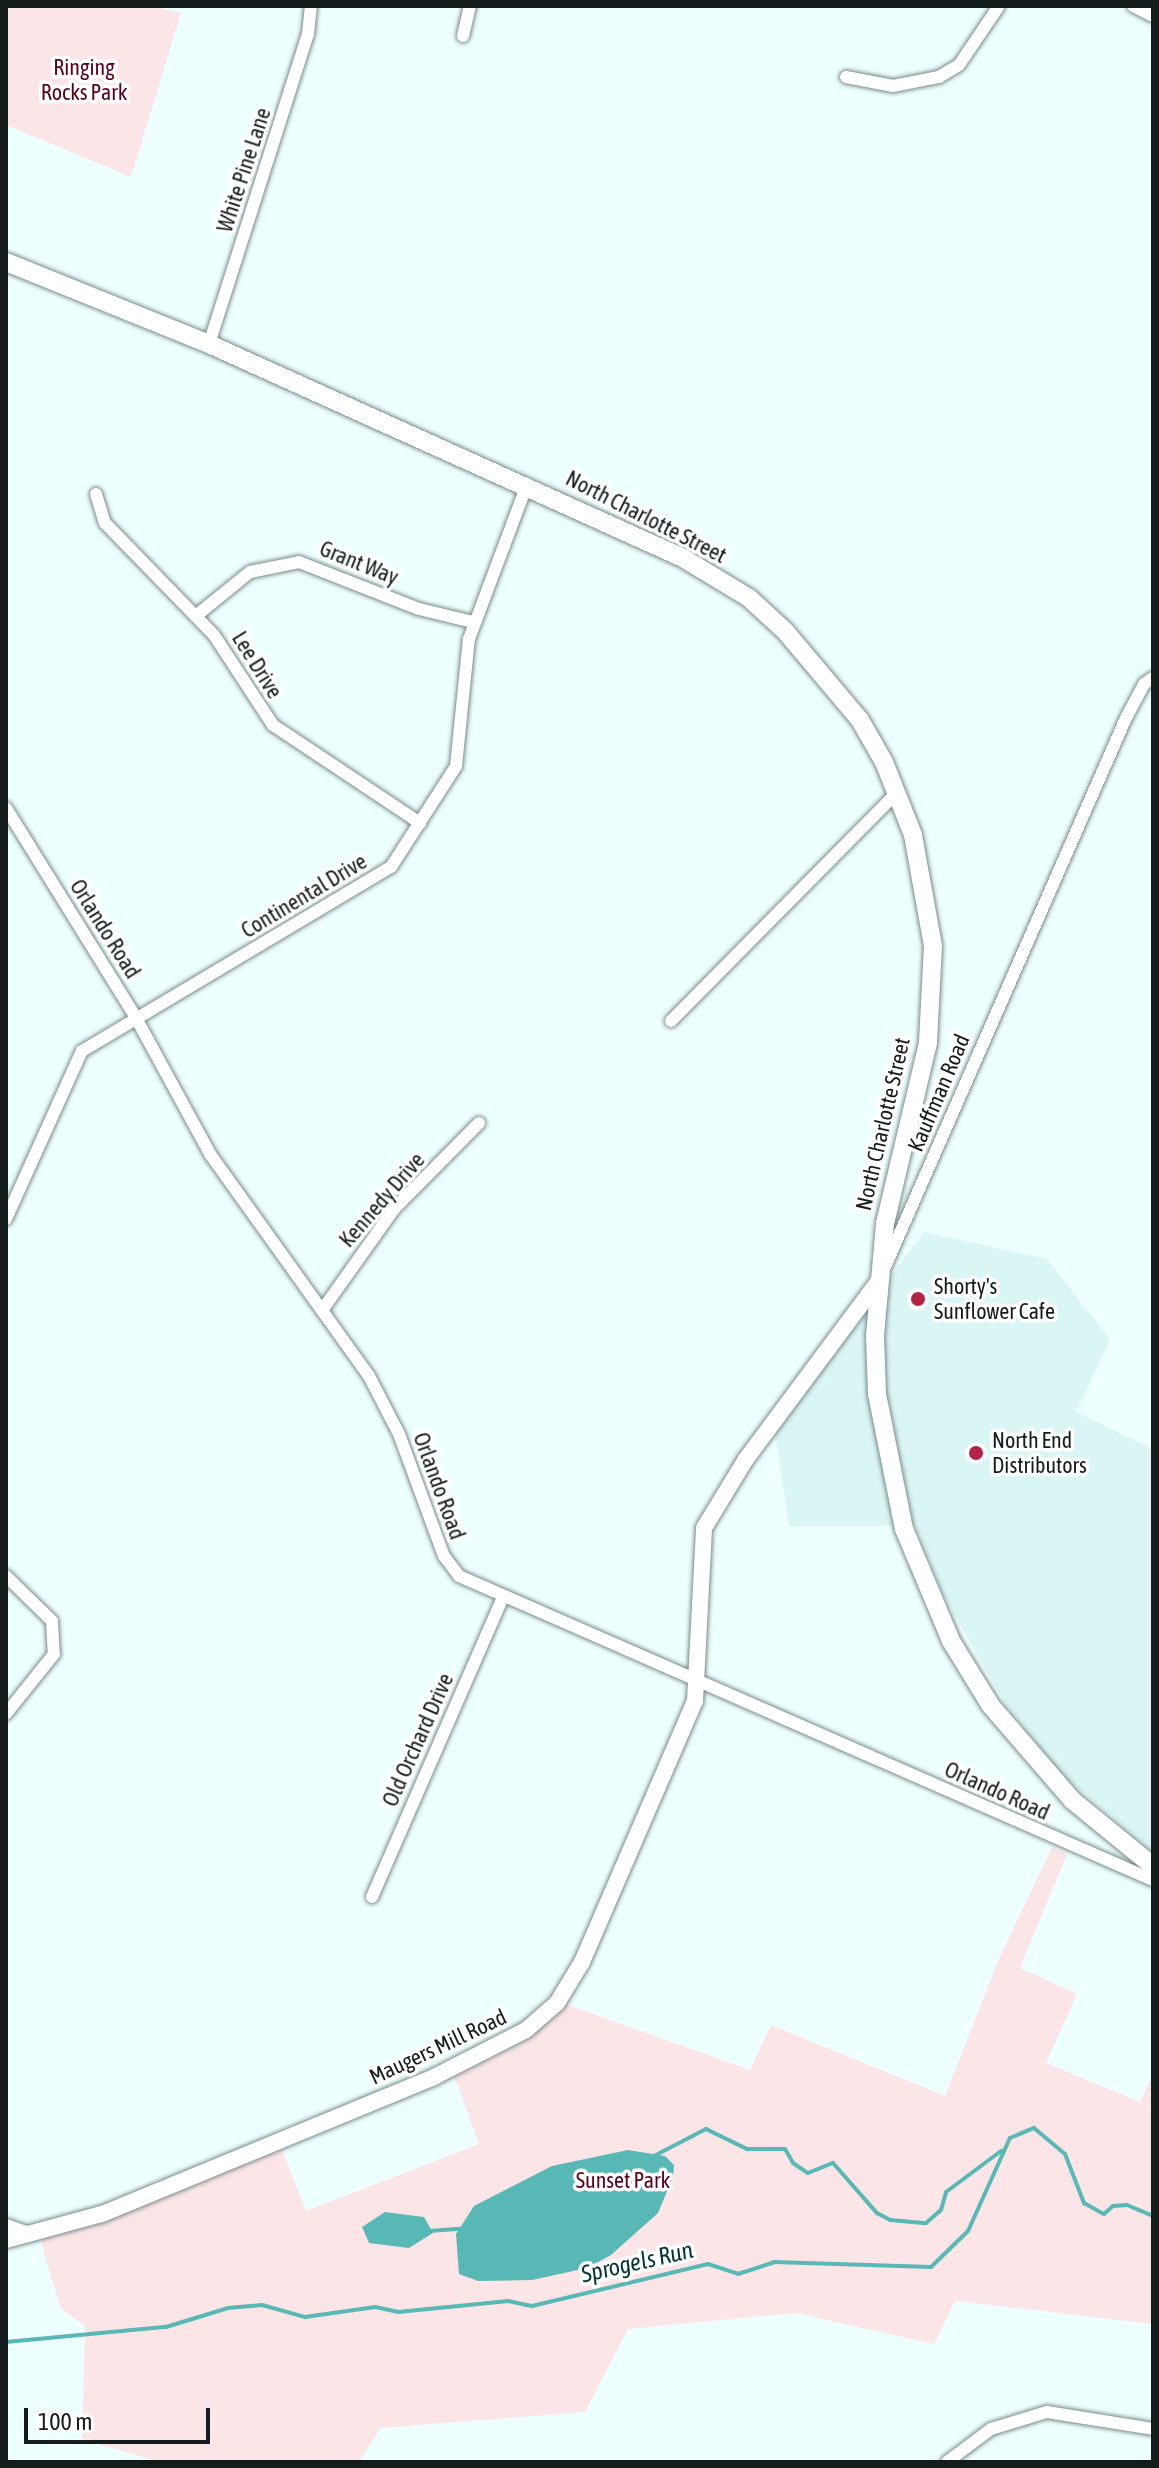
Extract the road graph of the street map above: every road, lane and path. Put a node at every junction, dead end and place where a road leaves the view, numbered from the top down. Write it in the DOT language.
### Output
graph roads {
  1 [pos="311,6"];
  2 [pos="470,6"];
  3 [pos="999,6"];
  4 [pos="1133,6"];
  5 [pos="1153,16"];
  6 [pos="463,36"];
  7 [pos="846,77"];
  8 [pos="6,262"];
  9 [pos="209,344"];
  10 [pos="527,485"];
  11 [pos="96,494"];
  12 [pos="197,615"];
  13 [pos="473,622"];
  14 [pos="1153,678"];
  15 [pos="897,793"];
  16 [pos="6,808"];
  17 [pos="420,823"];
  18 [pos="136,1018"];
  19 [pos="671,1021"];
  20 [pos="479,1123"];
  21 [pos="6,1219"];
  22 [pos="878,1282"];
  23 [pos="323,1309"];
  24 [pos="718,1500"];
  25 [pos="6,1576"];
  26 [pos="502,1599"];
  27 [pos="700,1684"];
  28 [pos="6,1714"];
  29 [pos="1153,1866"];
  30 [pos="1153,1880"];
  31 [pos="372,1897"];
  32 [pos="6,2225"];
  33 [pos="29,2233"];
  34 [pos="6,2240"];
  35 [pos="1153,2429"];
  36 [pos="947,2462"];
  1 -- 9 [label="street, White Pine Lane"];
  2 -- 6 [label="street"];
  3 -- 7 [label="street"];
  4 -- 5 [label="street"];
  8 -- 9 [label="main road, North Charlotte Street"];
  9 -- 10 [label="main road, North Charlotte Street"];
  10 -- 13 [label="street, Continental Drive"];
  10 -- 15 [label="main road, North Charlotte Street"];
  11 -- 12 [label="street, Lee Drive"];
  12 -- 13 [label="street, Grant Way"];
  12 -- 17 [label="street, Lee Drive"];
  13 -- 17 [label="street, Continental Drive"];
  14 -- 22 [label="street, Kauffman Road"];
  15 -- 19 [label="street"];
  15 -- 22 [label="main road, North Charlotte Street"];
  16 -- 18 [label="street, Orlando Road"];
  17 -- 18 [label="street, Continental Drive"];
  18 -- 21 [label="street, Continental Drive"];
  18 -- 23 [label="street, Orlando Road"];
  20 -- 23 [label="street, Kennedy Drive"];
  22 -- 24 [label="street, Kauffman Road"];
  22 -- 29 [label="main road, North Charlotte Street"];
  23 -- 26 [label="street, Orlando Road"];
  24 -- 27 [label="street, Maugers Mill Road"];
  25 -- 28 [label="street"];
  26 -- 27 [label="street, Orlando Road"];
  26 -- 31 [label="street, Old Orchard Drive"];
  27 -- 30 [label="street, Orlando Road"];
  27 -- 33 [label="street, Maugers Mill Road"];
  32 -- 33 [label="street"];
  33 -- 34 [label="street, Maugers Mill Road"];
  35 -- 36 [label="street"];
}
